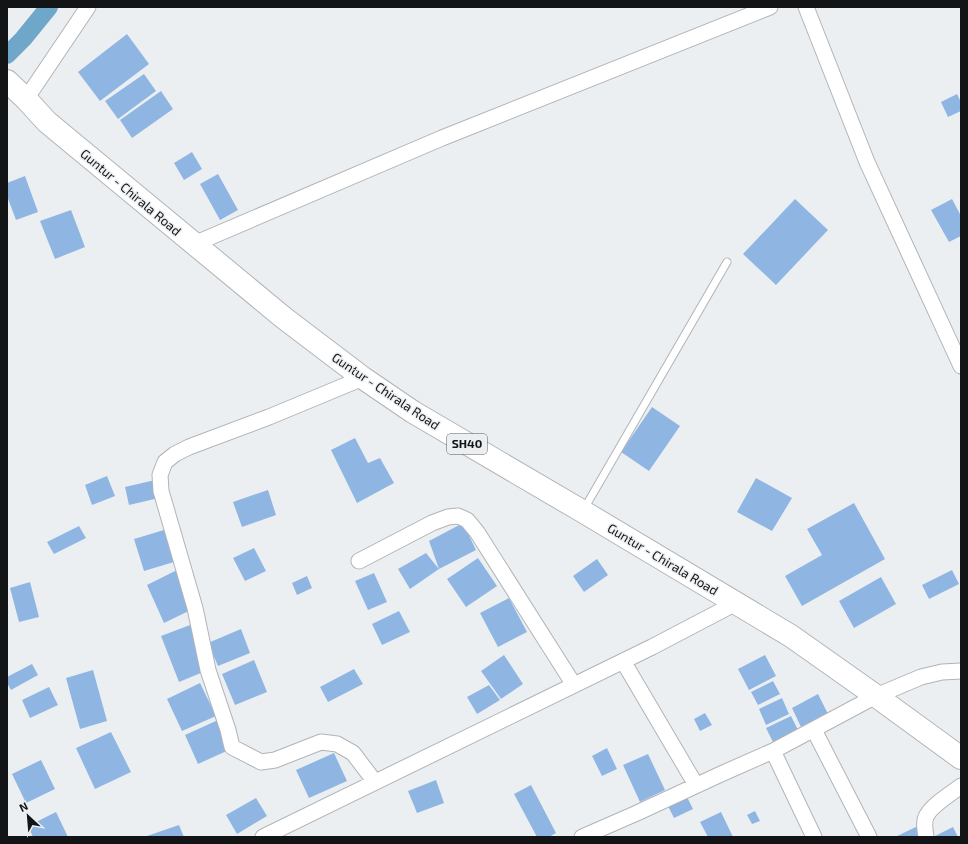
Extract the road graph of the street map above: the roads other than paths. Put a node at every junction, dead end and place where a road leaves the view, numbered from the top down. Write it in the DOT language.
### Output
graph roads {
  1 [pos="88,7"];
  2 [pos="770,7"];
  3 [pos="806,7"];
  4 [pos="8,82"];
  5 [pos="26,99"];
  6 [pos="194,244"];
  7 [pos="727,262"];
  8 [pos="961,366"];
  9 [pos="363,378"];
  10 [pos="582,512"];
  11 [pos="358,561"];
  12 [pos="736,603"];
  13 [pos="623,661"];
  14 [pos="961,671"];
  15 [pos="574,685"];
  16 [pos="876,696"];
  17 [pos="814,730"];
  18 [pos="773,751"];
  19 [pos="961,758"];
  20 [pos="375,782"];
  21 [pos="696,785"];
  22 [pos="961,786"];
  23 [pos="262,837"];
  24 [pos="582,837"];
  25 [pos="814,837"];
  26 [pos="869,837"];
  27 [pos="926,837"];
  1 -- 5 [label="street"];
  2 -- 6 [label="street"];
  3 -- 8 [label="street"];
  4 -- 5 [label="main road, Guntur - Chirala Road / SH40"];
  5 -- 6 [label="main road, Guntur - Chirala Road / SH40"];
  6 -- 9 [label="main road, Guntur - Chirala Road / SH40"];
  7 -- 10 [label="lane"];
  9 -- 10 [label="main road, Guntur - Chirala Road / SH40"];
  9 -- 20 [label="street"];
  10 -- 12 [label="main road, Guntur - Chirala Road / SH40"];
  11 -- 15 [label="street"];
  12 -- 13 [label="street"];
  12 -- 16 [label="main road, Guntur - Chirala Road / SH40"];
  13 -- 15 [label="street"];
  13 -- 21 [label="street"];
  14 -- 16 [label="street"];
  15 -- 20 [label="street"];
  16 -- 17 [label="street"];
  16 -- 19 [label="main road, Guntur - Chirala Road / SH40"];
  17 -- 18 [label="street"];
  17 -- 26 [label="street"];
  18 -- 21 [label="street"];
  18 -- 25 [label="street"];
  20 -- 23 [label="street"];
  21 -- 24 [label="street"];
  22 -- 27 [label="street"];
}
